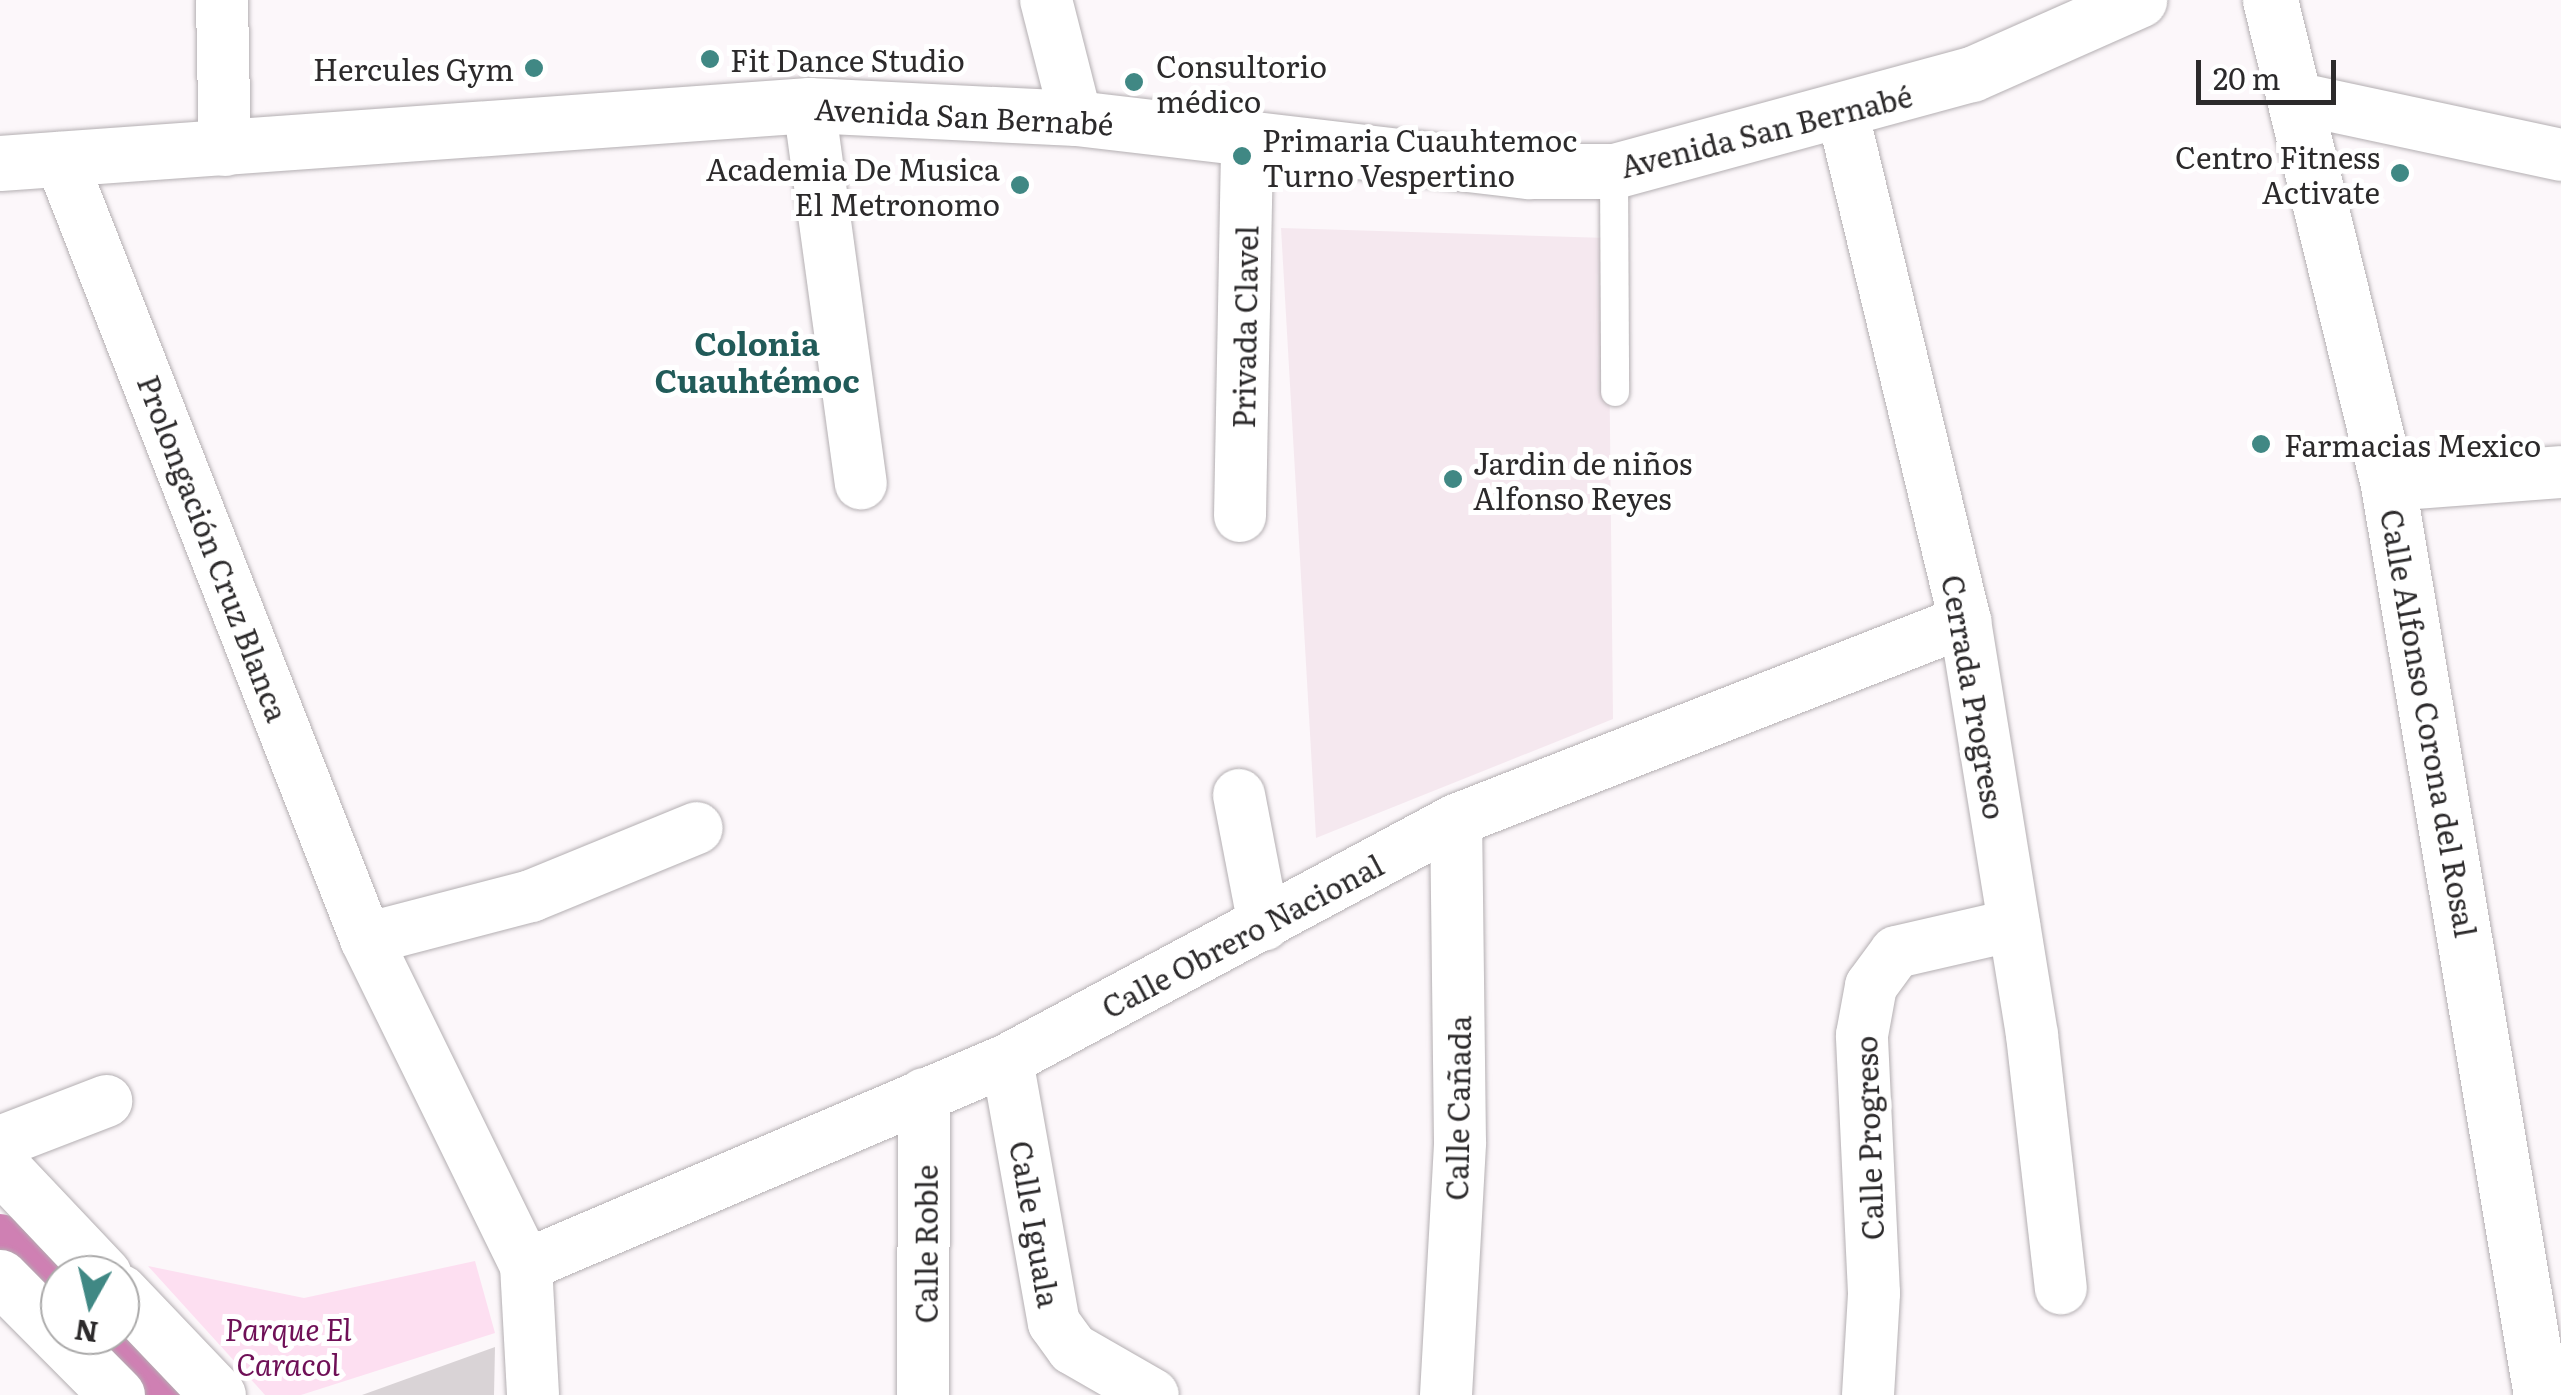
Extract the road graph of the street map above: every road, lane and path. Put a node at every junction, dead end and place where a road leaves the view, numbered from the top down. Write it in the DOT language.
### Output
graph roads {
  1 [pos="222,0"];
  2 [pos="1046,0"];
  3 [pos="2139,0"];
  4 [pos="2270,0"];
  5 [pos="2300,99"];
  6 [pos="809,105"];
  7 [pos="1843,114"];
  8 [pos="1076,118"];
  9 [pos="1247,139"];
  10 [pos="225,150"];
  11 [pos="2561,156"];
  12 [pos="60,158"];
  13 [pos="0,163"];
  14 [pos="1614,171"];
  15 [pos="1615,392"];
  16 [pos="2561,472"];
  17 [pos="860,483"];
  18 [pos="2388,485"];
  19 [pos="1240,516"];
  20 [pos="1965,621"];
  21 [pos="1238,795"];
  22 [pos="1456,820"];
  23 [pos="697,828"];
  24 [pos="1264,925"];
  25 [pos="2014,925"];
  26 [pos="366,939"];
  27 [pos="1007,1060"];
  28 [pos="924,1094"];
  29 [pos="106,1101"];
  30 [pos="0,1142"];
  31 [pos="0,1164"];
  32 [pos="85,1255"];
  33 [pos="526,1265"];
  34 [pos="0,1277"];
  35 [pos="2062,1288"];
  36 [pos="140,1313"];
  37 [pos="117,1395"];
  38 [pos="218,1395"];
  39 [pos="532,1395"];
  40 [pos="923,1395"];
  41 [pos="1153,1395"];
  42 [pos="1446,1395"];
  43 [pos="1868,1395"];
  44 [pos="2541,1395"];
  1 -- 10 [label="street"];
  2 -- 8 [label="street"];
  3 -- 7 [label="main road, Avenida San Bernabé"];
  4 -- 5 [label="main road, Calle Alfonso Corona del Rosal"];
  5 -- 11 [label="street"];
  5 -- 18 [label="main road, Calle Alfonso Corona del Rosal"];
  6 -- 8 [label="main road, Avenida San Bernabé"];
  6 -- 10 [label="main road, Avenida San Bernabé"];
  6 -- 17 [label="street"];
  7 -- 14 [label="main road, Avenida San Bernabé"];
  7 -- 20 [label="street, Cerrada Progreso"];
  8 -- 9 [label="main road, Avenida San Bernabé"];
  9 -- 14 [label="main road, Avenida San Bernabé"];
  9 -- 19 [label="street, Privada Clavel"];
  10 -- 12 [label="main road, Avenida San Bernabé"];
  12 -- 13 [label="main road, Avenida San Bernabé"];
  12 -- 26 [label="street, Prolongación Cruz Blanca"];
  14 -- 15 [label="lane"];
  16 -- 18 [label="street"];
  18 -- 44 [label="main road, Calle Alfonso Corona del Rosal"];
  20 -- 22 [label="street, Calle Obrero Nacional"];
  20 -- 25 [label="street, Cerrada Progreso"];
  21 -- 24 [label="street"];
  22 -- 24 [label="street, Calle Obrero Nacional"];
  22 -- 42 [label="street, Calle Cañada"];
  23 -- 26 [label="street"];
  24 -- 27 [label="street, Calle Obrero Nacional"];
  25 -- 35 [label="street, Cerrada Progreso"];
  25 -- 43 [label="street, Calle Progreso"];
  26 -- 33 [label="street, Prolongación Cruz Blanca"];
  27 -- 28 [label="street, Calle Obrero Nacional"];
  27 -- 41 [label="street, Calle Iguala"];
  28 -- 33 [label="street, Calle Obrero Nacional"];
  28 -- 40 [label="street, Calle Roble"];
  29 -- 30 [label="street"];
  31 -- 32 [label="main road"];
  33 -- 39 [label="street, Prolongación Cruz Blanca"];
  34 -- 37 [label="main road"];
  36 -- 38 [label="main road"];
}
